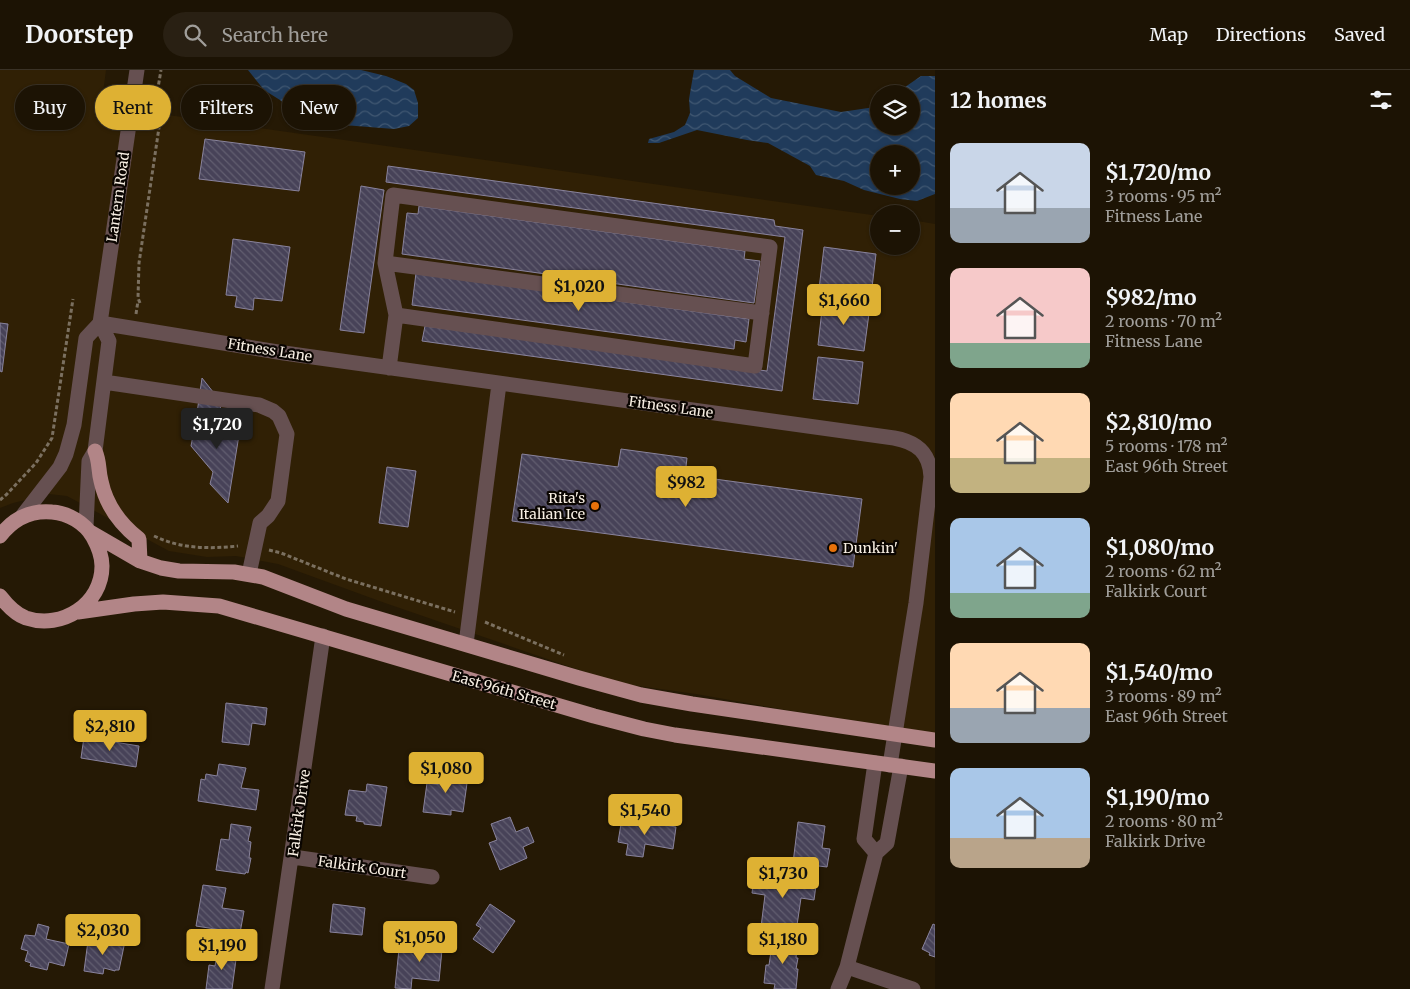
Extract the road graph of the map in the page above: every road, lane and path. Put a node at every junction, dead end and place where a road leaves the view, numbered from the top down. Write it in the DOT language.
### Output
graph roads {
  1 [pos="136,70"];
  2 [pos="161,70"];
  3 [pos="385,263"];
  4 [pos="73,300"];
  5 [pos="140,304"];
  6 [pos="762,313"];
  7 [pos="396,315"];
  8 [pos="100,323"];
  9 [pos="389,368"];
  10 [pos="104,382"];
  11 [pos="499,384"];
  12 [pos="95,451"];
  13 [pos="0,500"];
  14 [pos="23,515"];
  15 [pos="3,530"];
  16 [pos="88,530"];
  17 [pos="150,534"];
  18 [pos="239,546"];
  19 [pos="272,550"];
  20 [pos="140,561"];
  21 [pos="249,574"];
  22 [pos="0,596"];
  23 [pos="78,612"];
  24 [pos="469,616"];
  25 [pos="323,636"];
  26 [pos="466,644"];
  27 [pos="570,658"];
  28 [pos="895,734"];
  29 [pos="935,740"];
  30 [pos="875,762"];
  31 [pos="896,766"];
  32 [pos="935,771"];
  33 [pos="876,853"];
  34 [pos="292,857"];
  35 [pos="432,877"];
  36 [pos="847,967"];
  37 [pos="272,989"];
  38 [pos="838,989"];
  39 [pos="913,989"];
  1 -- 8 [label="street, Lantern Road"];
  2 -- 5 [label="path"];
  3 -- 6 [label="street"];
  3 -- 6 [label="street"];
  3 -- 7 [label="street"];
  4 -- 13 [label="path"];
  6 -- 7 [label="street"];
  7 -- 9 [label="street"];
  8 -- 9 [label="street, Fitness Lane"];
  8 -- 10 [label="street, Lantern Road"];
  8 -- 14 [label="street, Lantern Road"];
  9 -- 11 [label="street, Fitness Lane"];
  10 -- 12 [label="street, Lantern Road"];
  10 -- 21 [label="street"];
  11 -- 24 [label="street"];
  11 -- 28 [label="street, Fitness Lane"];
  12 -- 16 [label="street, Lantern Road"];
  12 -- 20 [label="main road"];
  14 -- 15 [label="main road"];
  14 -- 16 [label="main road"];
  16 -- 20 [label="main road"];
  16 -- 23 [label="main road"];
  17 -- 18 [label="path"];
  19 -- 24 [label="path"];
  20 -- 21 [label="main road"];
  21 -- 26 [label="main road"];
  22 -- 23 [label="main road, East 96th Street"];
  23 -- 25 [label="main road, East 96th Street"];
  24 -- 26 [label="street"];
  24 -- 27 [label="path"];
  25 -- 30 [label="main road, East 96th Street"];
  25 -- 34 [label="street, Falkirk Drive"];
  26 -- 28 [label="main road"];
  28 -- 29 [label="main road"];
  28 -- 31 [label="street, Fitness Lane"];
  30 -- 31 [label="main road, East 96th Street"];
  30 -- 33 [label="street"];
  31 -- 32 [label="main road, East 96th Street"];
  31 -- 33 [label="street, Fitness Lane"];
  33 -- 36 [label="street, Fitness Lane"];
  34 -- 35 [label="street, Falkirk Court"];
  34 -- 37 [label="street, Falkirk Drive"];
  36 -- 38 [label="street, Fitness Lane"];
  36 -- 39 [label="street"];
}
